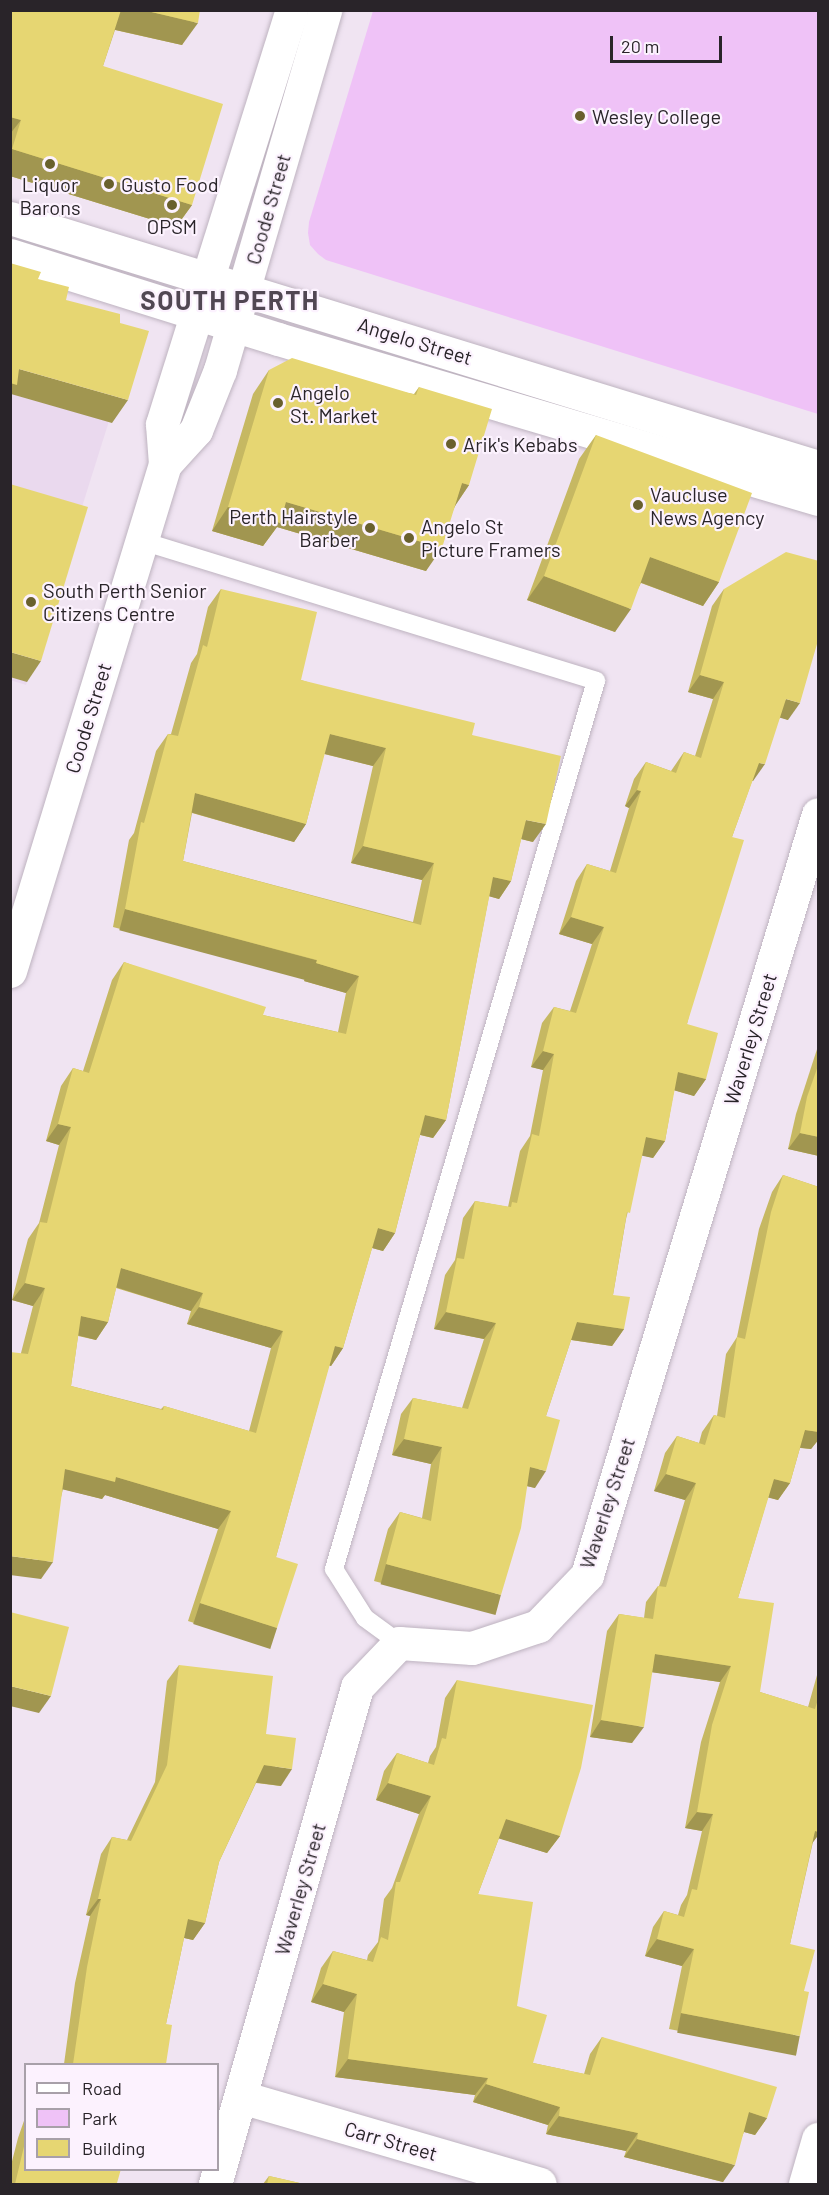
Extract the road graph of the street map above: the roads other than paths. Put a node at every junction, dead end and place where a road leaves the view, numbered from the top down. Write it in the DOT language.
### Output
graph roads {
  1 [pos="292,10"];
  2 [pos="325,10"];
  3 [pos="10,218"];
  4 [pos="10,255"];
  5 [pos="207,278"];
  6 [pos="245,289"];
  7 [pos="197,313"];
  8 [pos="234,324"];
  9 [pos="165,464"];
  10 [pos="819,467"];
  11 [pos="819,499"];
  12 [pos="142,541"];
  13 [pos="819,814"];
  14 [pos="10,971"];
  15 [pos="399,1643"];
  16 [pos="242,2097"];
  17 [pos="819,2139"];
  18 [pos="219,2168"];
  19 [pos="540,2184"];
  20 [pos="805,2184"];
  1 -- 5 [label="street, Coode Street"];
  2 -- 6 [label="street, Coode Street"];
  3 -- 5 [label="street, Angelo Street"];
  4 -- 7 [label="street, Angelo Street"];
  5 -- 6 [label="street, Angelo Street"];
  5 -- 7 [label="street, Coode Street"];
  6 -- 8 [label="street, Coode Street"];
  6 -- 10 [label="street, Angelo Street"];
  7 -- 8 [label="street, Angelo Street"];
  7 -- 9 [label="street, Coode Street"];
  8 -- 9 [label="street, Coode Street"];
  8 -- 11 [label="street, Angelo Street"];
  9 -- 12 [label="street, Coode Street"];
  12 -- 14 [label="street, Coode Street"];
  12 -- 15 [label="lane"];
  13 -- 15 [label="street, Waverley Street"];
  15 -- 16 [label="street, Waverley Street"];
  16 -- 18 [label="street, Waverley Street"];
  16 -- 19 [label="street, Carr Street"];
  17 -- 20 [label="street"];
}
